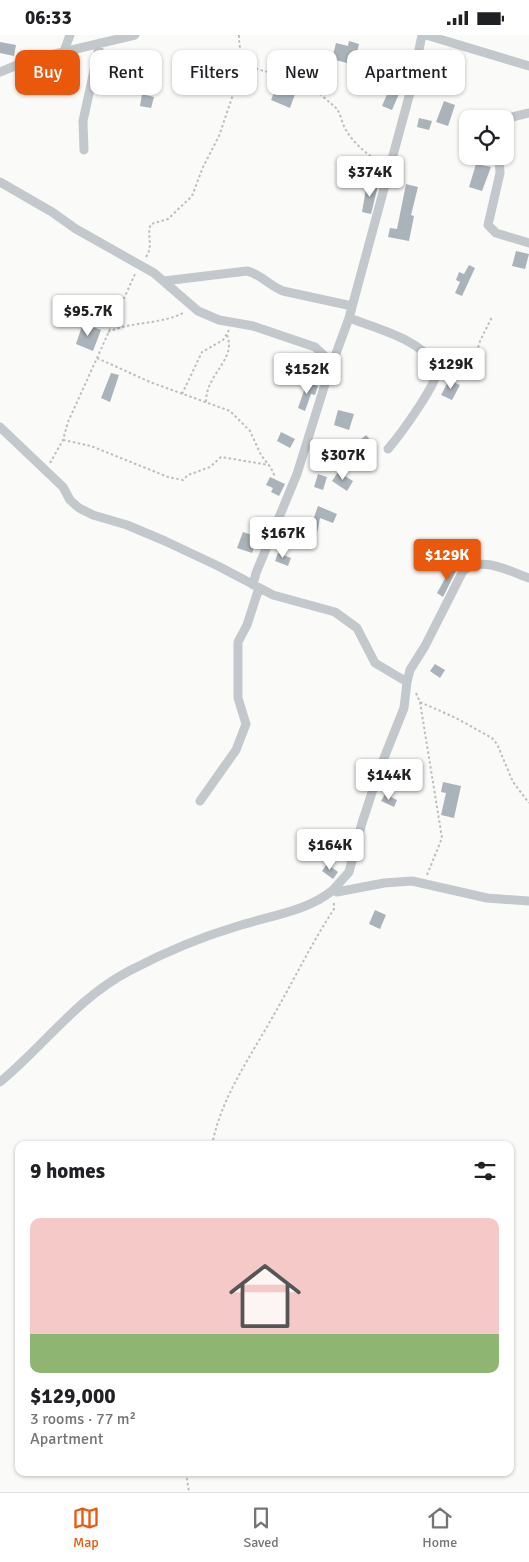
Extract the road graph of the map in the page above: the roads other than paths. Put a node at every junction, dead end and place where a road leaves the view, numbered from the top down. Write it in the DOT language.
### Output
graph roads {
  1 [pos="70,35"];
  2 [pos="135,35"];
  3 [pos="422,35"];
  4 [pos="426,35"];
  5 [pos="100,43"];
  6 [pos="64,50"];
  7 [pos="68,50"];
  8 [pos="15,66"];
  9 [pos="529,66"];
  10 [pos="0,72"];
  11 [pos="529,113"];
  12 [pos="514,117"];
  13 [pos="84,150"];
  14 [pos="500,165"];
  15 [pos="0,182"];
  16 [pos="529,243"];
  17 [pos="164,281"];
  18 [pos="352,306"];
  19 [pos="349,318"];
  20 [pos="333,364"];
  21 [pos="0,427"];
  22 [pos="388,449"];
  23 [pos="529,578"];
  24 [pos="256,587"];
  25 [pos="408,680"];
  26 [pos="200,801"];
  27 [pos="334,889"];
  28 [pos="529,901"];
  29 [pos="0,1082"];
  1 -- 6 [label="street"];
  2 -- 5 [label="street"];
  3 -- 18 [label="street"];
  4 -- 9 [label="street"];
  5 -- 7 [label="street"];
  5 -- 13 [label="street"];
  8 -- 10 [label="street"];
  11 -- 12 [label="street"];
  14 -- 16 [label="street"];
  15 -- 17 [label="street"];
  17 -- 18 [label="street"];
  17 -- 20 [label="street"];
  18 -- 19 [label="street"];
  19 -- 20 [label="street"];
  19 -- 22 [label="street"];
  20 -- 24 [label="street"];
  21 -- 24 [label="street"];
  23 -- 25 [label="street"];
  24 -- 25 [label="street"];
  24 -- 26 [label="street"];
  25 -- 27 [label="street"];
  27 -- 28 [label="street"];
  27 -- 29 [label="street"];
}
